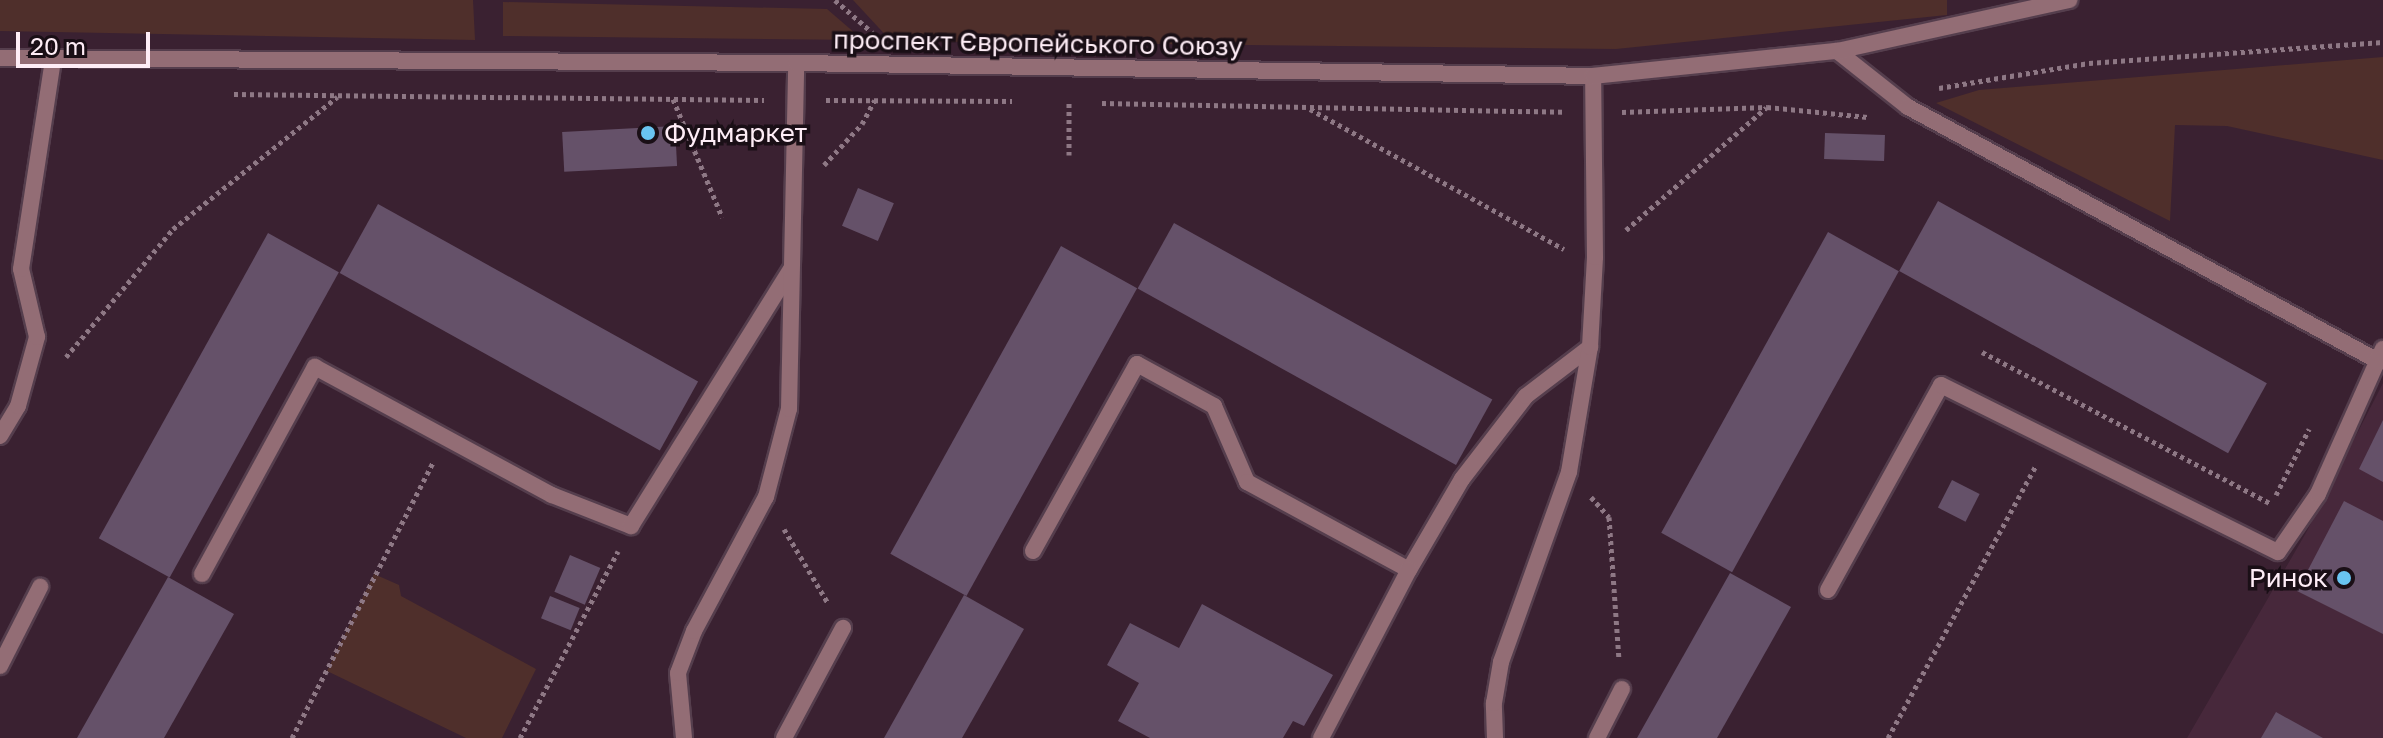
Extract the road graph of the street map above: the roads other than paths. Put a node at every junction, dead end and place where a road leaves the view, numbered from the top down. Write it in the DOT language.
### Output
graph roads {
  1 [pos="2069,0"];
  2 [pos="1837,51"];
  3 [pos="0,58"];
  4 [pos="53,60"];
  5 [pos="796,63"];
  6 [pos="1593,76"];
  7 [pos="791,269"];
  8 [pos="1590,347"];
  9 [pos="2381,355"];
  10 [pos="0,436"];
  11 [pos="1033,551"];
  12 [pos="1409,570"];
  13 [pos="202,574"];
  14 [pos="40,587"];
  15 [pos="1828,590"];
  16 [pos="843,628"];
  17 [pos="0,666"];
  18 [pos="1622,689"];
  19 [pos="684,738"];
  20 [pos="784,738"];
  21 [pos="1321,738"];
  22 [pos="1495,738"];
  23 [pos="1597,738"];
  1 -- 2 [label="street, проспект Європейського Союзу"];
  2 -- 6 [label="street, проспект Європейського Союзу"];
  2 -- 9 [label="street"];
  3 -- 4 [label="street, проспект Європейського Союзу"];
  4 -- 5 [label="street, проспект Європейського Союзу"];
  4 -- 10 [label="street"];
  5 -- 6 [label="street, проспект Європейського Союзу"];
  5 -- 7 [label="street"];
  6 -- 8 [label="street"];
  7 -- 13 [label="street"];
  7 -- 19 [label="street"];
  8 -- 12 [label="street"];
  8 -- 22 [label="street"];
  9 -- 15 [label="street"];
  11 -- 12 [label="street"];
  12 -- 21 [label="street"];
  14 -- 17 [label="street"];
  16 -- 20 [label="street"];
  18 -- 23 [label="street"];
}
